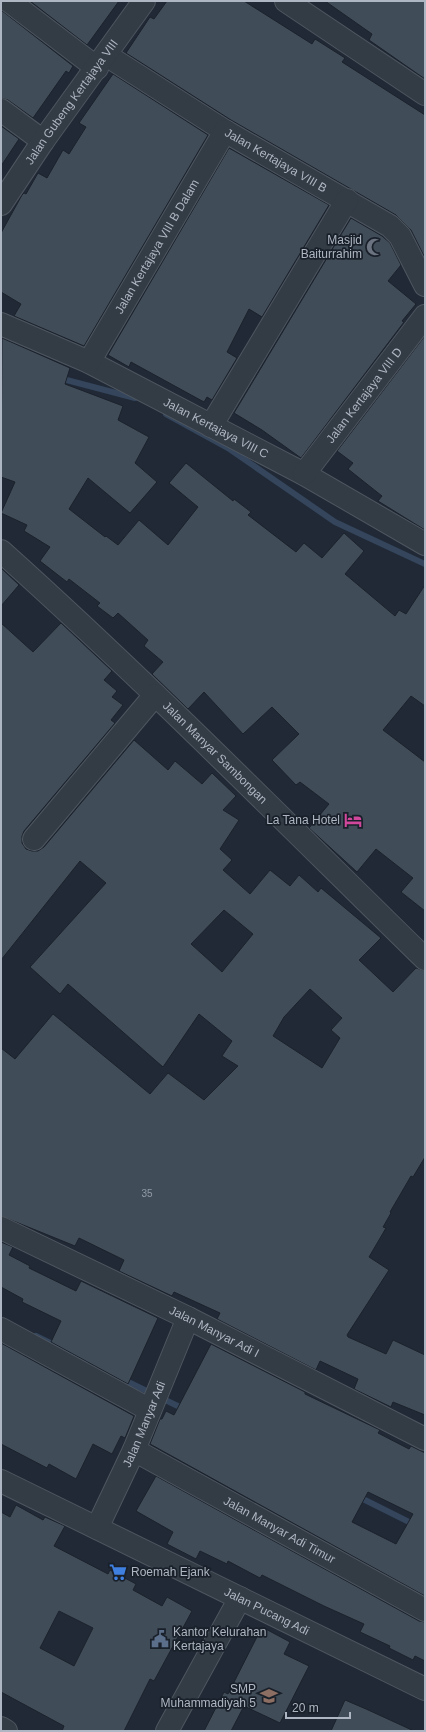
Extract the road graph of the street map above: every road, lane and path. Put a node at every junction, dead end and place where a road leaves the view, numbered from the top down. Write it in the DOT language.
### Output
graph roads {
  1 [pos="9,1"];
  2 [pos="144,1"];
  3 [pos="286,1"];
  4 [pos="102,61"];
  5 [pos="425,94"];
  6 [pos="1,110"];
  7 [pos="225,131"];
  8 [pos="43,141"];
  9 [pos="347,200"];
  10 [pos="1,204"];
  11 [pos="425,285"];
  12 [pos="425,316"];
  13 [pos="1,324"];
  14 [pos="89,362"];
  15 [pos="211,426"];
  16 [pos="304,474"];
  17 [pos="425,544"];
  18 [pos="1,551"];
  19 [pos="155,695"];
  20 [pos="34,839"];
  21 [pos="425,959"];
  22 [pos="1,1228"];
  23 [pos="188,1318"];
  24 [pos="1,1329"];
  25 [pos="154,1402"];
  26 [pos="425,1439"];
  27 [pos="134,1450"];
  28 [pos="1,1481"];
  29 [pos="97,1528"];
  30 [pos="240,1598"];
  31 [pos="425,1610"];
  32 [pos="425,1688"];
  33 [pos="1,1728"];
  34 [pos="6,1731"];
  35 [pos="167,1731"];
  1 -- 4 [label="street, Jalan Kertajaya VIII B"];
  2 -- 4 [label="street, Jalan Gubeng Kertajaya VIII"];
  3 -- 5 [label="street"];
  4 -- 7 [label="street, Jalan Kertajaya VIII B"];
  4 -- 8 [label="street, Jalan Gubeng Kertajaya VIII"];
  6 -- 8 [label="street"];
  7 -- 9 [label="street, Jalan Kertajaya VIII B"];
  7 -- 14 [label="street, Jalan Kertajaya VIII B Dalam"];
  8 -- 10 [label="street, Jalan Gubeng Kertajaya VIII"];
  9 -- 11 [label="street, Jalan Kertajaya VIII B"];
  9 -- 15 [label="street"];
  12 -- 16 [label="street, Jalan Kertajaya VIII D"];
  13 -- 14 [label="street, Jalan Kertajaya VIII C"];
  14 -- 15 [label="street, Jalan Kertajaya VIII C"];
  15 -- 16 [label="street, Jalan Kertajaya VIII C"];
  16 -- 17 [label="street, Jalan Kertajaya VIII C"];
  18 -- 19 [label="street, Jalan Manyar Sambongan"];
  19 -- 20 [label="street"];
  19 -- 21 [label="street, Jalan Manyar Sambongan"];
  22 -- 23 [label="street, Jalan Manyar Adi I"];
  23 -- 25 [label="street, Jalan Manyar Adi"];
  23 -- 26 [label="street, Jalan Manyar Adi I"];
  24 -- 25 [label="street"];
  25 -- 27 [label="street, Jalan Manyar Adi"];
  27 -- 29 [label="street, Jalan Manyar Adi"];
  27 -- 31 [label="street, Jalan Manyar Adi Timur"];
  28 -- 29 [label="street, Jalan Pucang Adi"];
  29 -- 30 [label="street, Jalan Pucang Adi"];
  30 -- 32 [label="street, Jalan Pucang Adi"];
  30 -- 35 [label="street"];
  33 -- 34 [label="street"];
}
